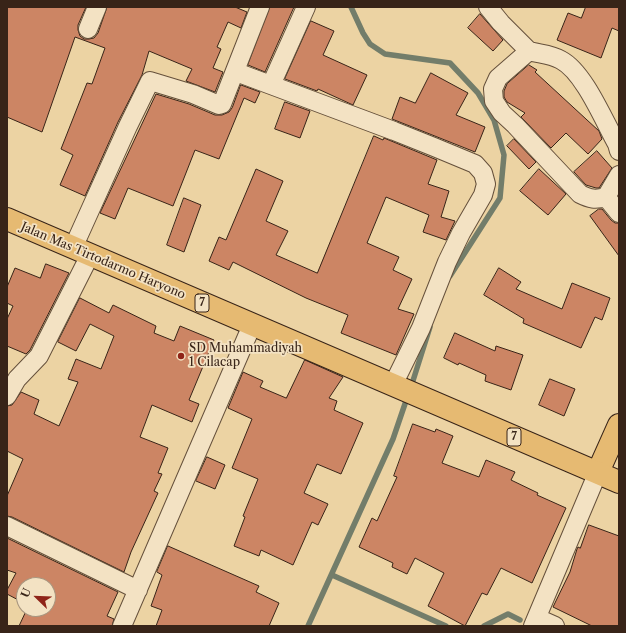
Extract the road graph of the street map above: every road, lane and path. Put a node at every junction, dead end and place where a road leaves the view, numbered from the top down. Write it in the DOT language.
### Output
graph roads {
  1 [pos="97,7"];
  2 [pos="260,7"];
  3 [pos="306,7"];
  4 [pos="488,7"];
  5 [pos="88,29"];
  6 [pos="537,52"];
  7 [pos="236,72"];
  8 [pos="271,85"];
  9 [pos="619,152"];
  10 [pos="619,175"];
  11 [pos="606,197"];
  12 [pos="619,213"];
  13 [pos="7,219"];
  14 [pos="82,252"];
  15 [pos="252,325"];
  16 [pos="395,386"];
  17 [pos="7,396"];
  18 [pos="619,425"];
  19 [pos="598,472"];
  20 [pos="619,482"];
  21 [pos="7,526"];
  22 [pos="138,590"];
  23 [pos="535,622"];
  24 [pos="122,626"];
  25 [pos="555,626"];
  1 -- 5 [label="street"];
  2 -- 7 [label="street"];
  3 -- 8 [label="street"];
  4 -- 6 [label="street"];
  6 -- 9 [label="street"];
  6 -- 11 [label="street"];
  7 -- 8 [label="street"];
  7 -- 14 [label="street"];
  8 -- 16 [label="street"];
  10 -- 11 [label="street"];
  11 -- 12 [label="street"];
  13 -- 14 [label="main road, Jalan Mas Tirtodarmo Haryono / 7"];
  14 -- 15 [label="main road, Jalan Mas Tirtodarmo Haryono / 7"];
  14 -- 17 [label="street"];
  15 -- 16 [label="main road, Jalan Mas Tirtodarmo Haryono / 7"];
  15 -- 22 [label="street"];
  16 -- 19 [label="main road, 7"];
  18 -- 19 [label="main road"];
  19 -- 20 [label="main road, 7"];
  19 -- 23 [label="street"];
  21 -- 22 [label="street"];
  22 -- 24 [label="street"];
  23 -- 25 [label="street"];
}
